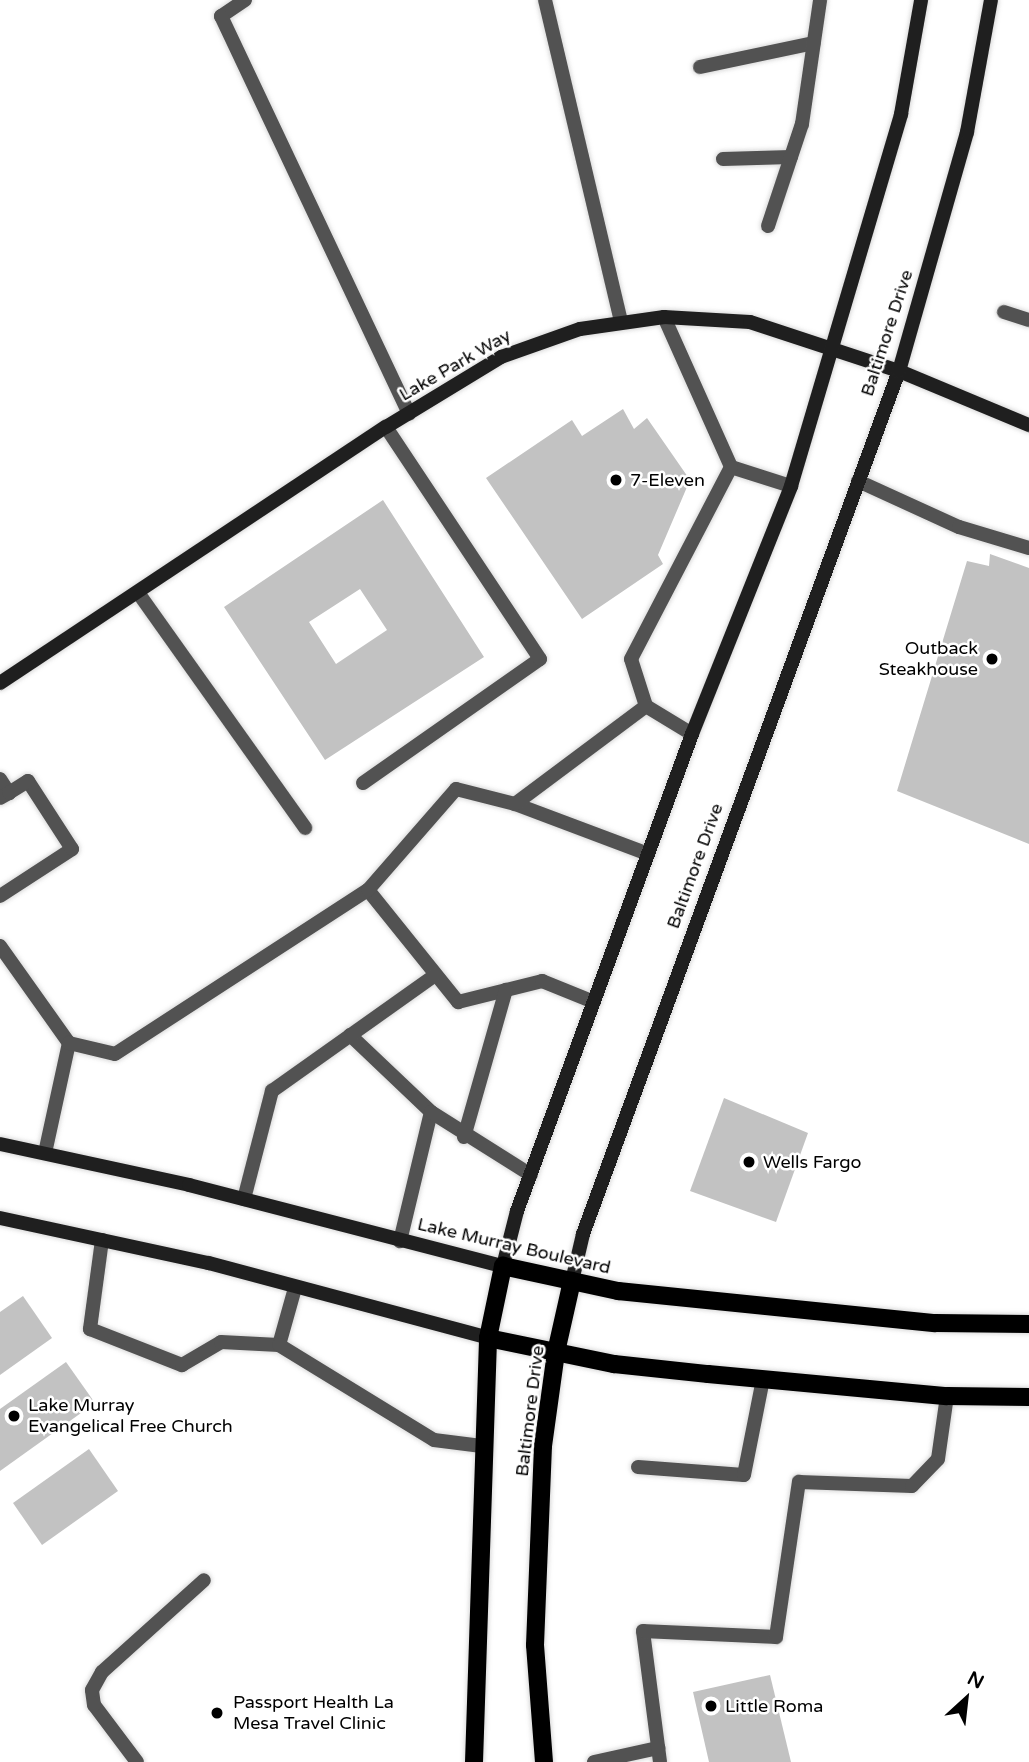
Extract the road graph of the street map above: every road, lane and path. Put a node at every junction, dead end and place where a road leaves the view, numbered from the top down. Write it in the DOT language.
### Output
graph roads {
  1 [pos="246,0"];
  2 [pos="545,0"];
  3 [pos="820,0"];
  4 [pos="921,0"];
  5 [pos="991,0"];
  6 [pos="814,43"];
  7 [pos="700,67"];
  8 [pos="791,157"];
  9 [pos="723,159"];
  10 [pos="768,226"];
  11 [pos="1004,312"];
  12 [pos="664,317"];
  13 [pos="1029,320"];
  14 [pos="621,321"];
  15 [pos="834,348"];
  16 [pos="899,371"];
  17 [pos="409,414"];
  18 [pos="1029,425"];
  19 [pos="386,427"];
  20 [pos="731,467"];
  21 [pos="858,481"];
  22 [pos="791,486"];
  23 [pos="1029,548"];
  24 [pos="139,594"];
  25 [pos="0,682"];
  26 [pos="646,706"];
  27 [pos="692,733"];
  28 [pos="0,779"];
  29 [pos="363,783"];
  30 [pos="4,796"];
  31 [pos="515,804"];
  32 [pos="305,828"];
  33 [pos="648,854"];
  34 [pos="368,890"];
  35 [pos="0,897"];
  36 [pos="0,946"];
  37 [pos="435,975"];
  38 [pos="506,990"];
  39 [pos="594,1002"];
  40 [pos="350,1035"];
  41 [pos="69,1043"];
  42 [pos="431,1112"];
  43 [pos="464,1136"];
  44 [pos="0,1144"];
  45 [pos="45,1153"];
  46 [pos="531,1175"];
  47 [pos="244,1199"];
  48 [pos="0,1218"];
  49 [pos="102,1240"];
  50 [pos="400,1241"];
  51 [pos="503,1266"];
  52 [pos="572,1281"];
  53 [pos="295,1288"];
  54 [pos="1029,1324"];
  55 [pos="488,1338"];
  56 [pos="279,1345"];
  57 [pos="556,1352"];
  58 [pos="763,1379"];
  59 [pos="947,1396"];
  60 [pos="1029,1396"];
  61 [pos="482,1446"];
  62 [pos="638,1467"];
  63 [pos="204,1580"];
  64 [pos="659,1755"];
  65 [pos="137,1762"];
  66 [pos="474,1762"];
  67 [pos="544,1762"];
  68 [pos="594,1762"];
  1 -- 17 [label="lane"];
  2 -- 14 [label="lane"];
  3 -- 6 [label="lane"];
  4 -- 15 [label="main road"];
  5 -- 16 [label="main road, Baltimore Drive"];
  6 -- 7 [label="lane"];
  6 -- 8 [label="lane"];
  8 -- 9 [label="lane"];
  8 -- 10 [label="lane"];
  11 -- 13 [label="lane"];
  12 -- 14 [label="main road, Lake Park Way"];
  12 -- 15 [label="main road, Lake Park Way"];
  12 -- 20 [label="lane"];
  14 -- 17 [label="main road, Lake Park Way"];
  15 -- 16 [label="main road, Lake Park Way"];
  15 -- 22 [label="main road"];
  16 -- 18 [label="main road, Lake Park Way"];
  16 -- 21 [label="main road, Baltimore Drive"];
  17 -- 19 [label="main road, Lake Park Way"];
  19 -- 24 [label="main road, Lake Park Way"];
  19 -- 29 [label="lane"];
  20 -- 22 [label="lane"];
  20 -- 26 [label="lane"];
  21 -- 23 [label="lane"];
  21 -- 52 [label="main road, Baltimore Drive"];
  22 -- 27 [label="main road"];
  24 -- 25 [label="main road, Lake Park Way"];
  24 -- 32 [label="lane"];
  26 -- 27 [label="lane"];
  26 -- 31 [label="lane"];
  27 -- 33 [label="main road"];
  28 -- 30 [label="lane"];
  30 -- 35 [label="lane"];
  31 -- 33 [label="lane"];
  31 -- 34 [label="lane"];
  33 -- 39 [label="main road"];
  34 -- 37 [label="lane"];
  34 -- 41 [label="lane"];
  36 -- 41 [label="lane"];
  37 -- 38 [label="lane"];
  37 -- 40 [label="lane"];
  38 -- 39 [label="lane"];
  38 -- 43 [label="lane"];
  39 -- 46 [label="main road"];
  40 -- 42 [label="lane"];
  40 -- 47 [label="lane"];
  41 -- 45 [label="lane"];
  42 -- 43 [label="lane"];
  42 -- 50 [label="lane"];
  43 -- 46 [label="lane"];
  44 -- 45 [label="main road, Lake Murray Boulevard"];
  45 -- 47 [label="main road, Lake Murray Boulevard"];
  46 -- 51 [label="main road"];
  47 -- 50 [label="main road, Lake Murray Boulevard"];
  48 -- 49 [label="main road"];
  49 -- 53 [label="main road"];
  49 -- 56 [label="lane"];
  50 -- 51 [label="main road, Lake Murray Boulevard"];
  51 -- 52 [label="main road, Lake Murray Boulevard"];
  51 -- 55 [label="main road"];
  52 -- 54 [label="main road, Lake Murray Boulevard"];
  52 -- 57 [label="main road, Baltimore Drive"];
  53 -- 55 [label="main road"];
  53 -- 56 [label="lane"];
  55 -- 57 [label="main road"];
  55 -- 61 [label="main road"];
  56 -- 61 [label="lane"];
  57 -- 58 [label="main road"];
  57 -- 67 [label="main road, Baltimore Drive"];
  58 -- 59 [label="main road"];
  58 -- 62 [label="lane"];
  59 -- 60 [label="main road"];
  59 -- 64 [label="lane"];
  61 -- 66 [label="main road"];
  63 -- 65 [label="lane"];
  64 -- 68 [label="lane"];
}
